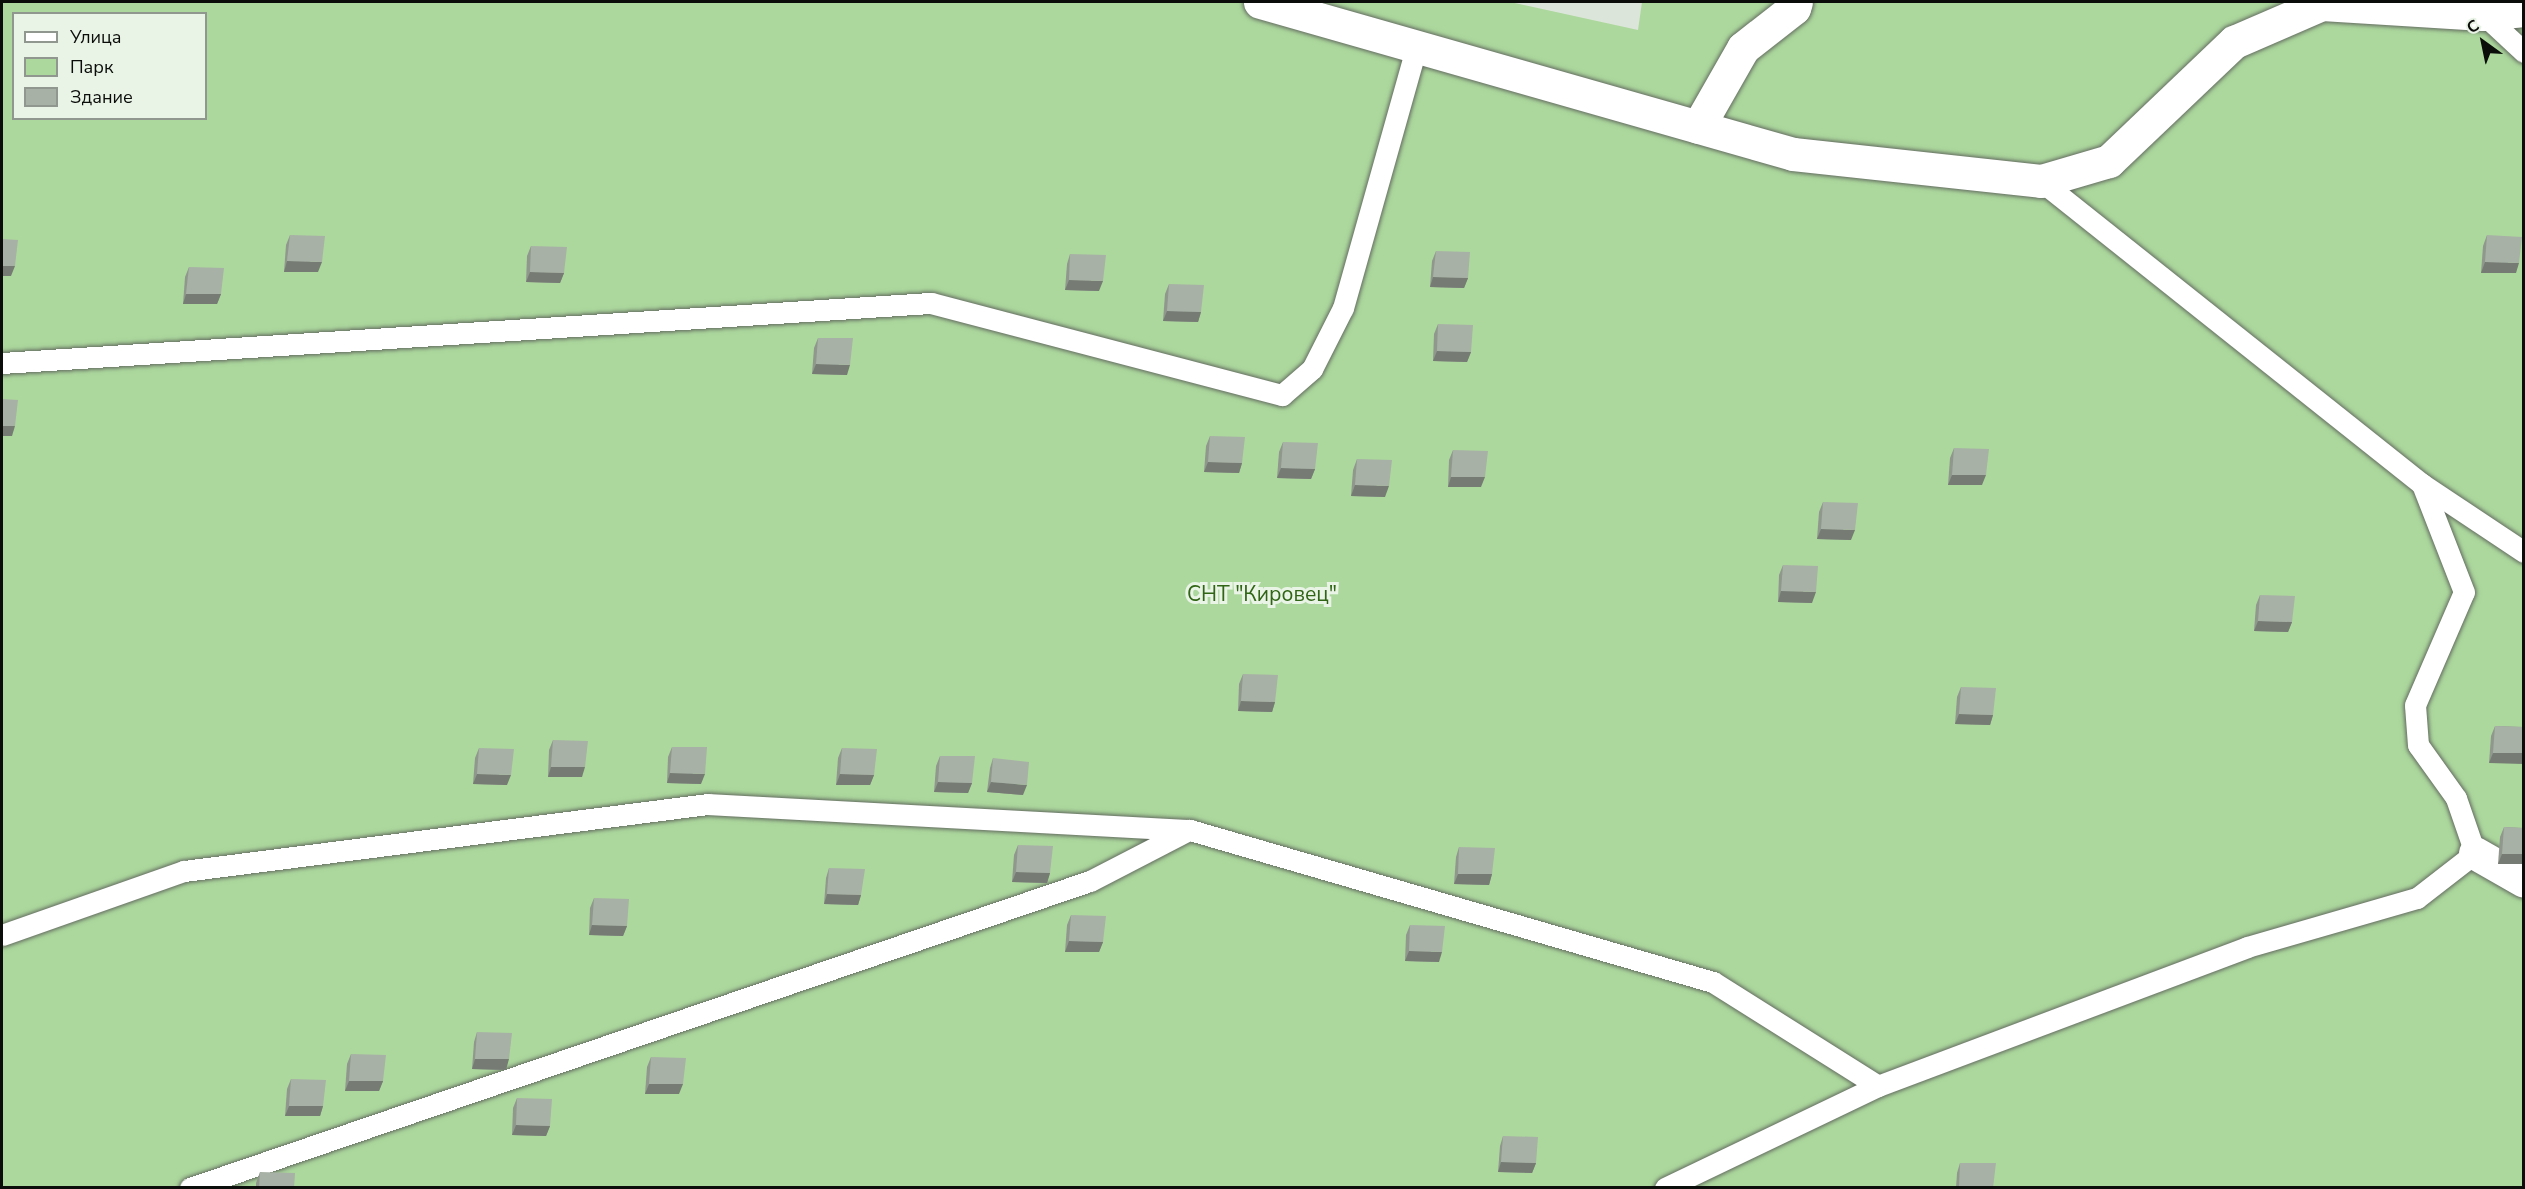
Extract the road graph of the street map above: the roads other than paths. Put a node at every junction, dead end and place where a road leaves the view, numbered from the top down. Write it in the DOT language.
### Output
graph roads {
  1 [pos="1260,2"];
  2 [pos="1796,2"];
  3 [pos="2523,10"];
  4 [pos="2482,14"];
  5 [pos="1416,49"];
  6 [pos="2523,52"];
  7 [pos="1698,127"];
  8 [pos="2041,182"];
  9 [pos="2,363"];
  10 [pos="2422,484"];
  11 [pos="2523,552"];
  12 [pos="1190,830"];
  13 [pos="2475,853"];
  14 [pos="2523,881"];
  15 [pos="2,935"];
  16 [pos="1878,1086"];
  17 [pos="190,1188"];
  18 [pos="1665,1188"];
  1 -- 5 [label="street"];
  2 -- 7 [label="street"];
  3 -- 4 [label="street"];
  4 -- 6 [label="lane"];
  4 -- 8 [label="street"];
  5 -- 7 [label="street"];
  5 -- 9 [label="lane"];
  7 -- 8 [label="street"];
  8 -- 10 [label="lane"];
  10 -- 11 [label="lane"];
  10 -- 13 [label="lane"];
  12 -- 15 [label="lane"];
  12 -- 16 [label="lane"];
  12 -- 17 [label="lane"];
  13 -- 14 [label="street"];
  13 -- 16 [label="lane"];
  16 -- 18 [label="lane"];
}
